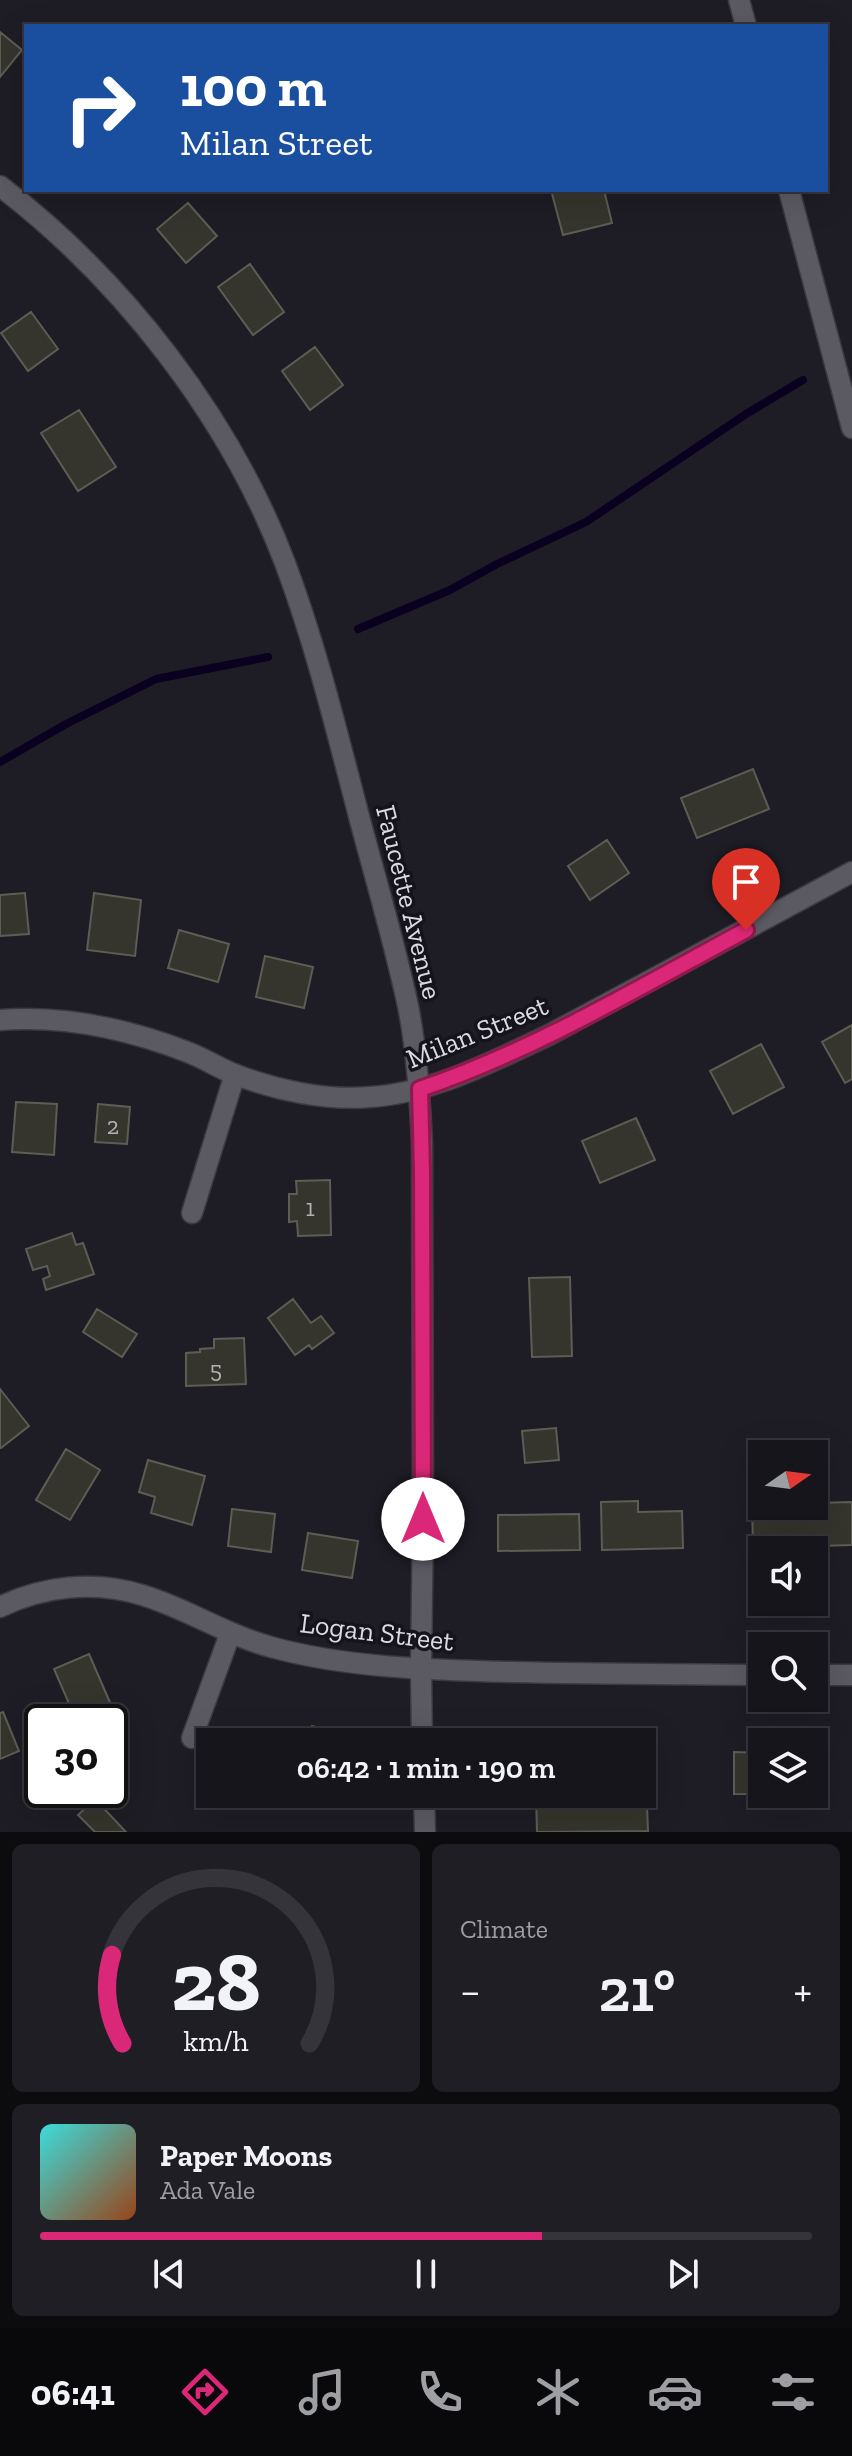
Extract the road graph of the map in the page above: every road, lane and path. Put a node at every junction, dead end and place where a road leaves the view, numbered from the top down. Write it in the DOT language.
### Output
graph roads {
  1 [pos="739,0"];
  2 [pos="745,24"];
  3 [pos="0,186"];
  4 [pos="790,192"];
  5 [pos="852,428"];
  6 [pos="852,872"];
  7 [pos="0,1020"];
  8 [pos="235,1074"];
  9 [pos="420,1089"];
  10 [pos="192,1213"];
  11 [pos="0,1607"];
  12 [pos="230,1634"];
  13 [pos="421,1668"];
  14 [pos="748,1675"];
  15 [pos="828,1675"];
  16 [pos="852,1675"];
  17 [pos="422,1728"];
  18 [pos="192,1738"];
  19 [pos="424,1808"];
  20 [pos="425,1832"];
  1 -- 2 [label="street"];
  3 -- 9 [label="street, Faucette Avenue"];
  4 -- 5 [label="street"];
  6 -- 9 [label="street, Milan Street"];
  7 -- 8 [label="street, Milan Street"];
  8 -- 9 [label="street, Milan Street"];
  8 -- 10 [label="street"];
  9 -- 13 [label="street, Faucette Avenue"];
  11 -- 12 [label="street, Logan Street"];
  12 -- 13 [label="street, Logan Street"];
  12 -- 18 [label="street"];
  13 -- 14 [label="street, Logan Street"];
  13 -- 17 [label="street, Faucette Avenue"];
  15 -- 16 [label="street"];
  19 -- 20 [label="street"];
}
